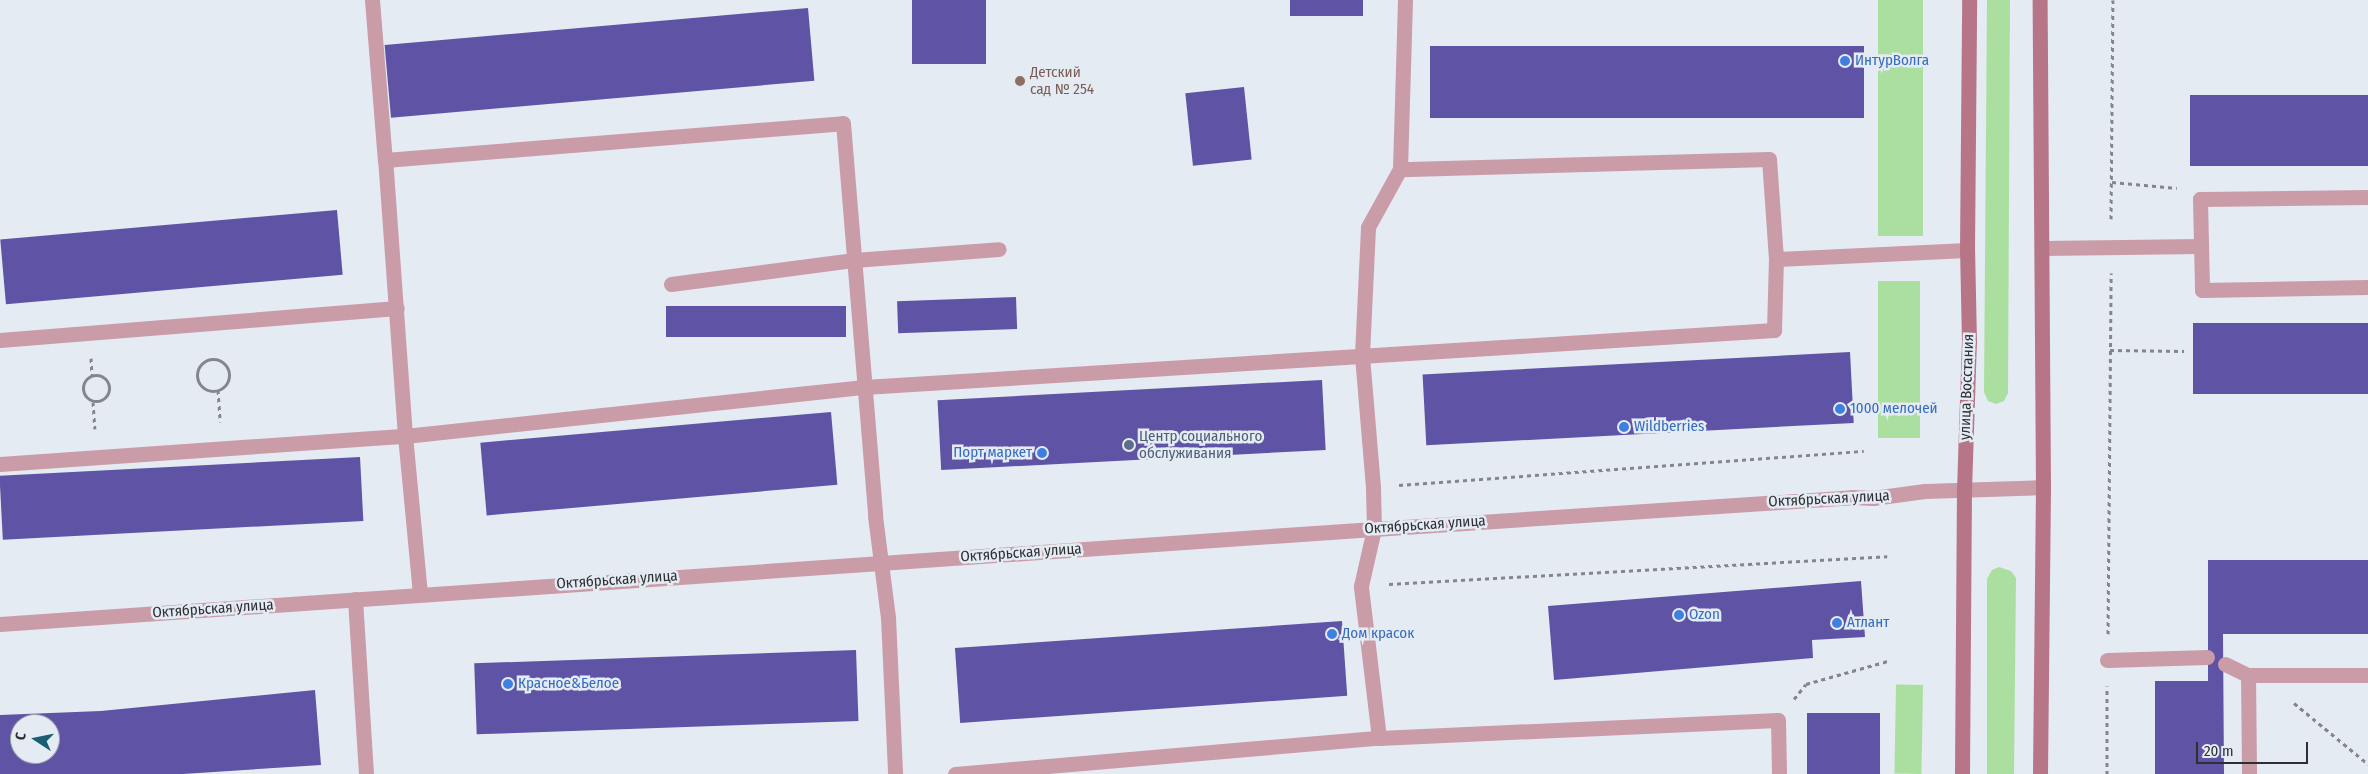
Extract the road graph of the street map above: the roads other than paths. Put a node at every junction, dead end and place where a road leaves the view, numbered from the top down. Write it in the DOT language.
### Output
graph roads {
  1 [pos="372,0"];
  2 [pos="1405,0"];
  3 [pos="1969,0"];
  4 [pos="2040,0"];
  5 [pos="385,160"];
  6 [pos="1400,169"];
  7 [pos="2368,197"];
  8 [pos="2201,246"];
  9 [pos="2042,248"];
  10 [pos="999,249"];
  11 [pos="1967,250"];
  12 [pos="1776,259"];
  13 [pos="854,260"];
  14 [pos="671,284"];
  15 [pos="2368,287"];
  16 [pos="397,308"];
  17 [pos="0,340"];
  18 [pos="1362,355"];
  19 [pos="864,387"];
  20 [pos="405,436"];
  21 [pos="0,464"];
  22 [pos="2043,487"];
  23 [pos="1964,490"];
  24 [pos="1374,529"];
  25 [pos="879,562"];
  26 [pos="420,594"];
  27 [pos="355,599"];
  28 [pos="0,624"];
  29 [pos="2207,657"];
  30 [pos="2107,660"];
  31 [pos="2225,664"];
  32 [pos="2254,675"];
  33 [pos="2368,675"];
  34 [pos="1379,738"];
  35 [pos="366,774"];
  36 [pos="895,774"];
  37 [pos="955,774"];
  38 [pos="1779,774"];
  39 [pos="1962,774"];
  40 [pos="2040,774"];
  41 [pos="2249,774"];
  1 -- 5 [label="street"];
  2 -- 6 [label="street"];
  3 -- 11 [label="main road, улица Восстания"];
  4 -- 9 [label="main road"];
  5 -- 13 [label="street"];
  5 -- 16 [label="street"];
  6 -- 12 [label="street"];
  6 -- 18 [label="street"];
  7 -- 8 [label="street"];
  8 -- 9 [label="street"];
  8 -- 15 [label="street"];
  9 -- 22 [label="main road"];
  10 -- 13 [label="street"];
  11 -- 12 [label="street"];
  11 -- 23 [label="main road, улица Восстания"];
  12 -- 18 [label="street"];
  13 -- 14 [label="street"];
  13 -- 19 [label="street"];
  16 -- 17 [label="street"];
  16 -- 20 [label="street"];
  18 -- 19 [label="street"];
  18 -- 24 [label="street"];
  19 -- 20 [label="street"];
  19 -- 25 [label="street"];
  20 -- 21 [label="street"];
  20 -- 26 [label="street"];
  22 -- 23 [label="street, Октябрьская улица"];
  22 -- 40 [label="main road"];
  23 -- 24 [label="street, Октябрьская улица"];
  23 -- 39 [label="main road, улица Восстания"];
  24 -- 25 [label="street, Октябрьская улица"];
  24 -- 34 [label="street"];
  25 -- 26 [label="street, Октябрьская улица"];
  25 -- 36 [label="street"];
  26 -- 27 [label="street, Октябрьская улица"];
  27 -- 28 [label="street, Октябрьская улица"];
  27 -- 35 [label="street"];
  29 -- 30 [label="street"];
  31 -- 32 [label="street"];
  32 -- 33 [label="street"];
  32 -- 41 [label="street"];
  34 -- 37 [label="street"];
  34 -- 38 [label="street"];
}
